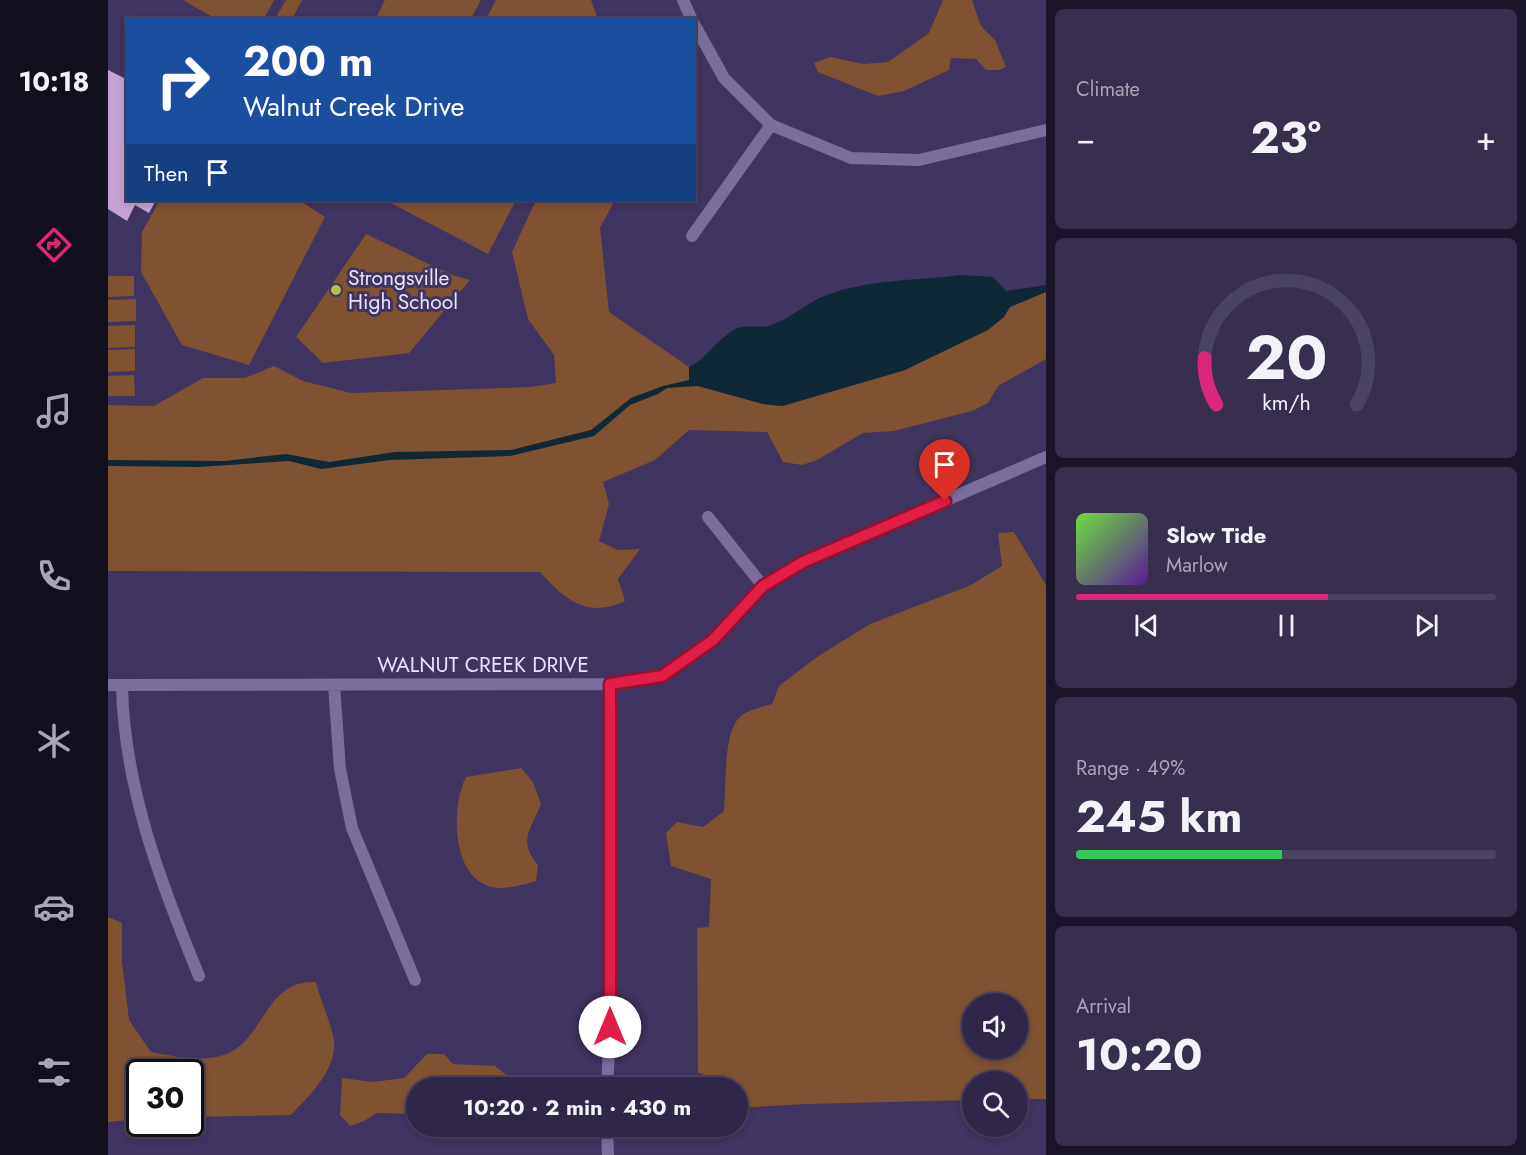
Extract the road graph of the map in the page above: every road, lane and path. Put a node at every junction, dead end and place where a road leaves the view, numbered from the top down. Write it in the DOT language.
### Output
graph roads {
  1 [pos="683,0"];
  2 [pos="691,18"];
  3 [pos="696,28"];
  4 [pos="771,125"];
  5 [pos="1046,130"];
  6 [pos="692,236"];
  7 [pos="1046,457"];
  8 [pos="708,517"];
  9 [pos="763,586"];
  10 [pos="610,684"];
  11 [pos="334,685"];
  12 [pos="108,686"];
  13 [pos="122,686"];
  14 [pos="199,976"];
  15 [pos="415,980"];
  16 [pos="608,1077"];
  17 [pos="607,1137"];
  18 [pos="608,1155"];
  1 -- 2 [label="street"];
  3 -- 4 [label="street"];
  4 -- 5 [label="street"];
  4 -- 6 [label="street"];
  7 -- 9 [label="street, WALNUT CREEK DRIVE"];
  8 -- 9 [label="street"];
  9 -- 10 [label="street, WALNUT CREEK DRIVE"];
  10 -- 11 [label="street, WALNUT CREEK DRIVE"];
  10 -- 16 [label="street"];
  11 -- 13 [label="street, WALNUT CREEK DRIVE"];
  11 -- 15 [label="street"];
  12 -- 13 [label="street, WALNUT CREEK DRIVE"];
  13 -- 14 [label="street"];
  17 -- 18 [label="street"];
}
